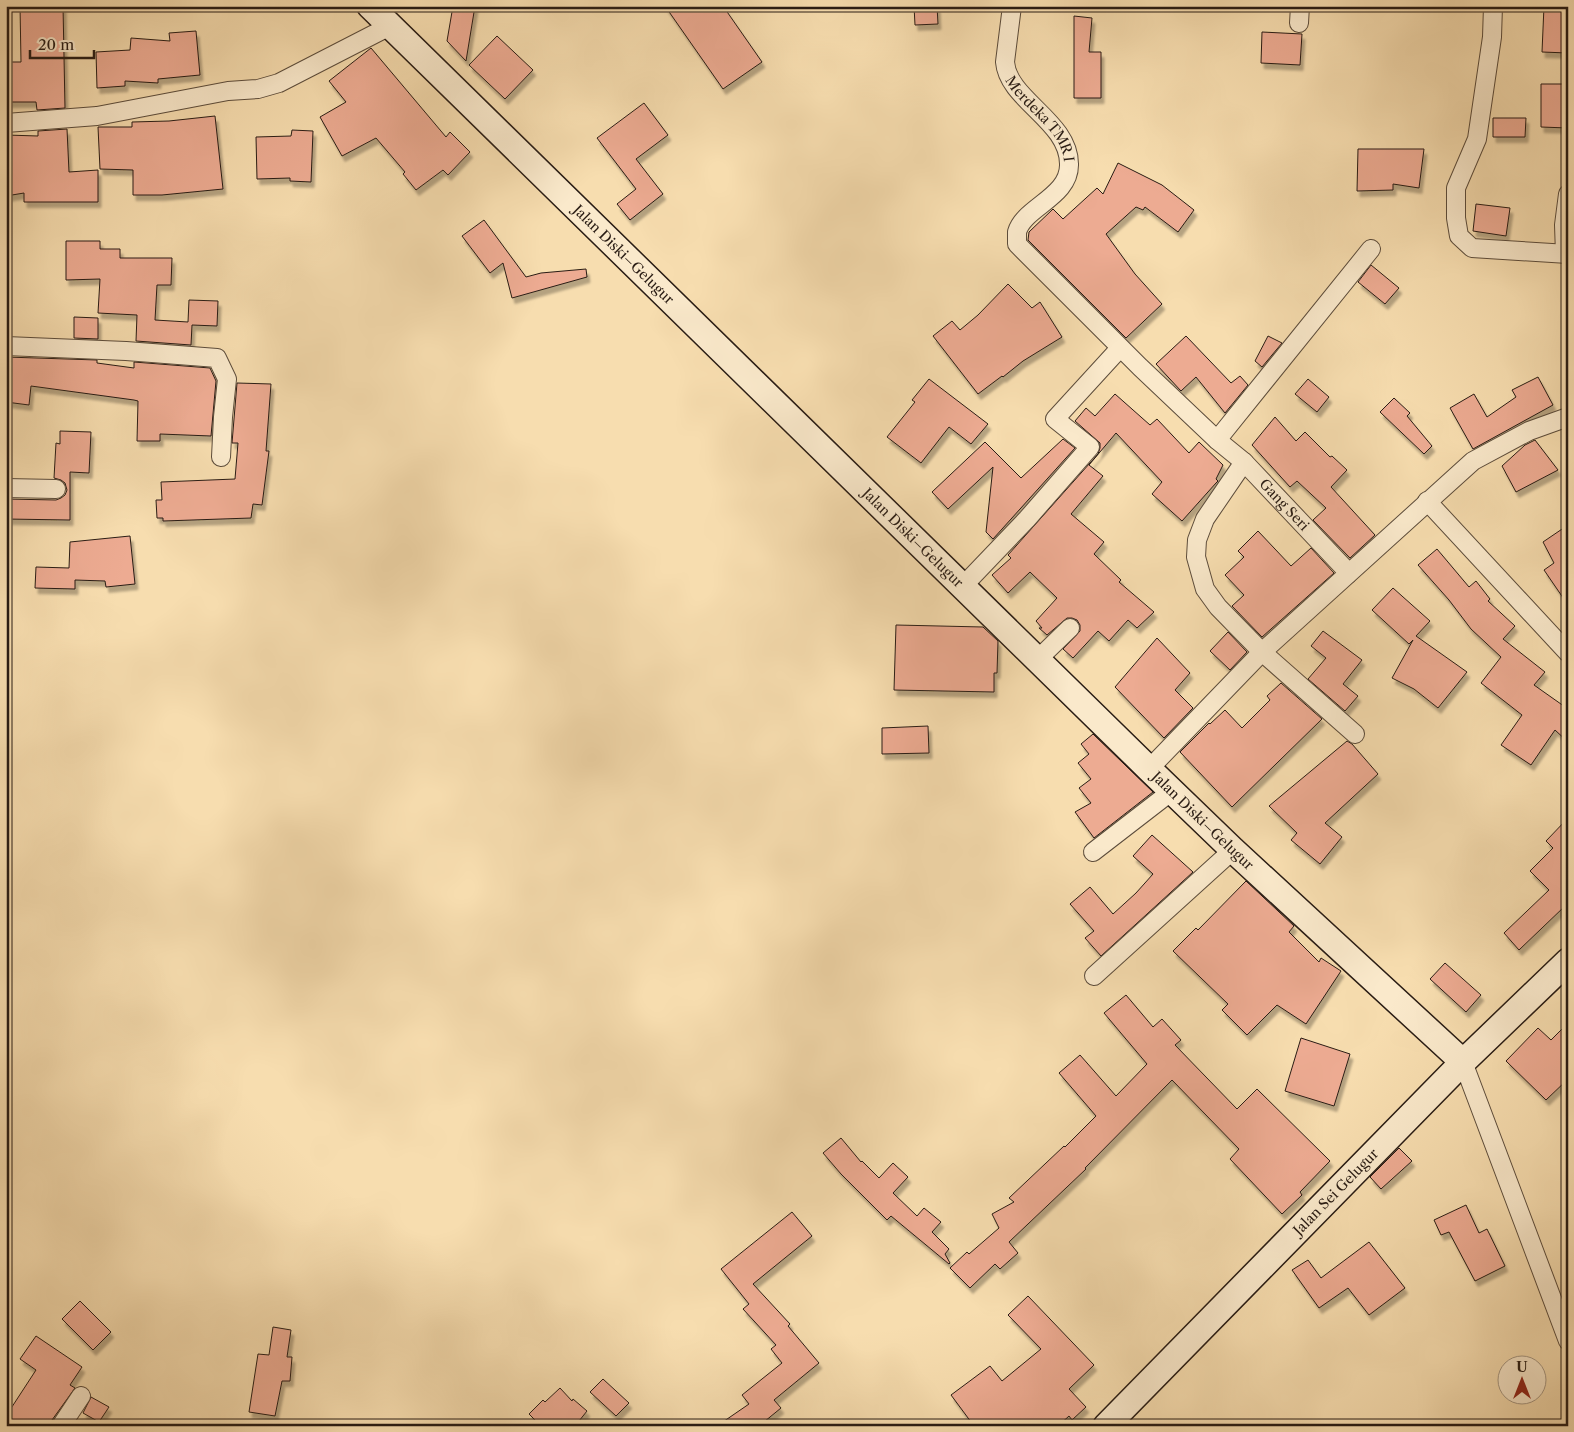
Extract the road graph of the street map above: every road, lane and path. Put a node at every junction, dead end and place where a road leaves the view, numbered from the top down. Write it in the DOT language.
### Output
graph roads {
  1 [pos="370,6"];
  2 [pos="1012,6"];
  3 [pos="1493,6"];
  4 [pos="390,26"];
  5 [pos="6,123"];
  6 [pos="1568,194"];
  7 [pos="1017,244"];
  8 [pos="1371,249"];
  9 [pos="1566,254"];
  10 [pos="6,346"];
  11 [pos="1120,348"];
  12 [pos="1568,417"];
  13 [pos="1217,440"];
  14 [pos="221,457"];
  15 [pos="1244,462"];
  16 [pos="6,488"];
  17 [pos="56,489"];
  18 [pos="1428,501"];
  19 [pos="1348,574"];
  20 [pos="963,586"];
  21 [pos="1070,628"];
  22 [pos="1262,652"];
  23 [pos="1568,653"];
  24 [pos="1037,660"];
  25 [pos="1355,734"];
  26 [pos="1149,769"];
  27 [pos="1172,791"];
  28 [pos="1233,850"];
  29 [pos="1093,852"];
  30 [pos="1568,961"];
  31 [pos="1094,976"];
  32 [pos="1463,1062"];
  33 [pos="1568,1341"];
  34 [pos="81,1396"];
  35 [pos="61,1426"];
  36 [pos="1106,1426"];
  1 -- 4 [label="main road, Jalan Diski–Gelugur"];
  2 -- 7 [label="street, Merdeka TMR I"];
  3 -- 9 [label="street"];
  4 -- 5 [label="street"];
  4 -- 20 [label="main road, Jalan Diski–Gelugur"];
  6 -- 9 [label="street"];
  7 -- 11 [label="street, Gang Seri"];
  8 -- 13 [label="street"];
  10 -- 14 [label="street"];
  11 -- 13 [label="street, Gang Seri"];
  11 -- 20 [label="street"];
  12 -- 18 [label="street"];
  13 -- 15 [label="street, Gang Seri"];
  15 -- 19 [label="street, Gang Seri"];
  15 -- 22 [label="street"];
  16 -- 17 [label="street"];
  18 -- 19 [label="street"];
  18 -- 23 [label="street"];
  19 -- 22 [label="street"];
  20 -- 24 [label="main road, Jalan Diski–Gelugur"];
  21 -- 24 [label="street"];
  22 -- 25 [label="street"];
  22 -- 26 [label="street"];
  24 -- 26 [label="main road, Jalan Diski–Gelugur"];
  26 -- 27 [label="main road, Jalan Diski–Gelugur"];
  27 -- 28 [label="main road, Jalan Diski–Gelugur"];
  27 -- 29 [label="street"];
  28 -- 31 [label="street"];
  28 -- 32 [label="main road, Jalan Diski–Gelugur"];
  30 -- 32 [label="main road, Jalan Sei Gelugur"];
  32 -- 33 [label="street"];
  32 -- 36 [label="main road, Jalan Sei Gelugur"];
  34 -- 35 [label="street"];
}
